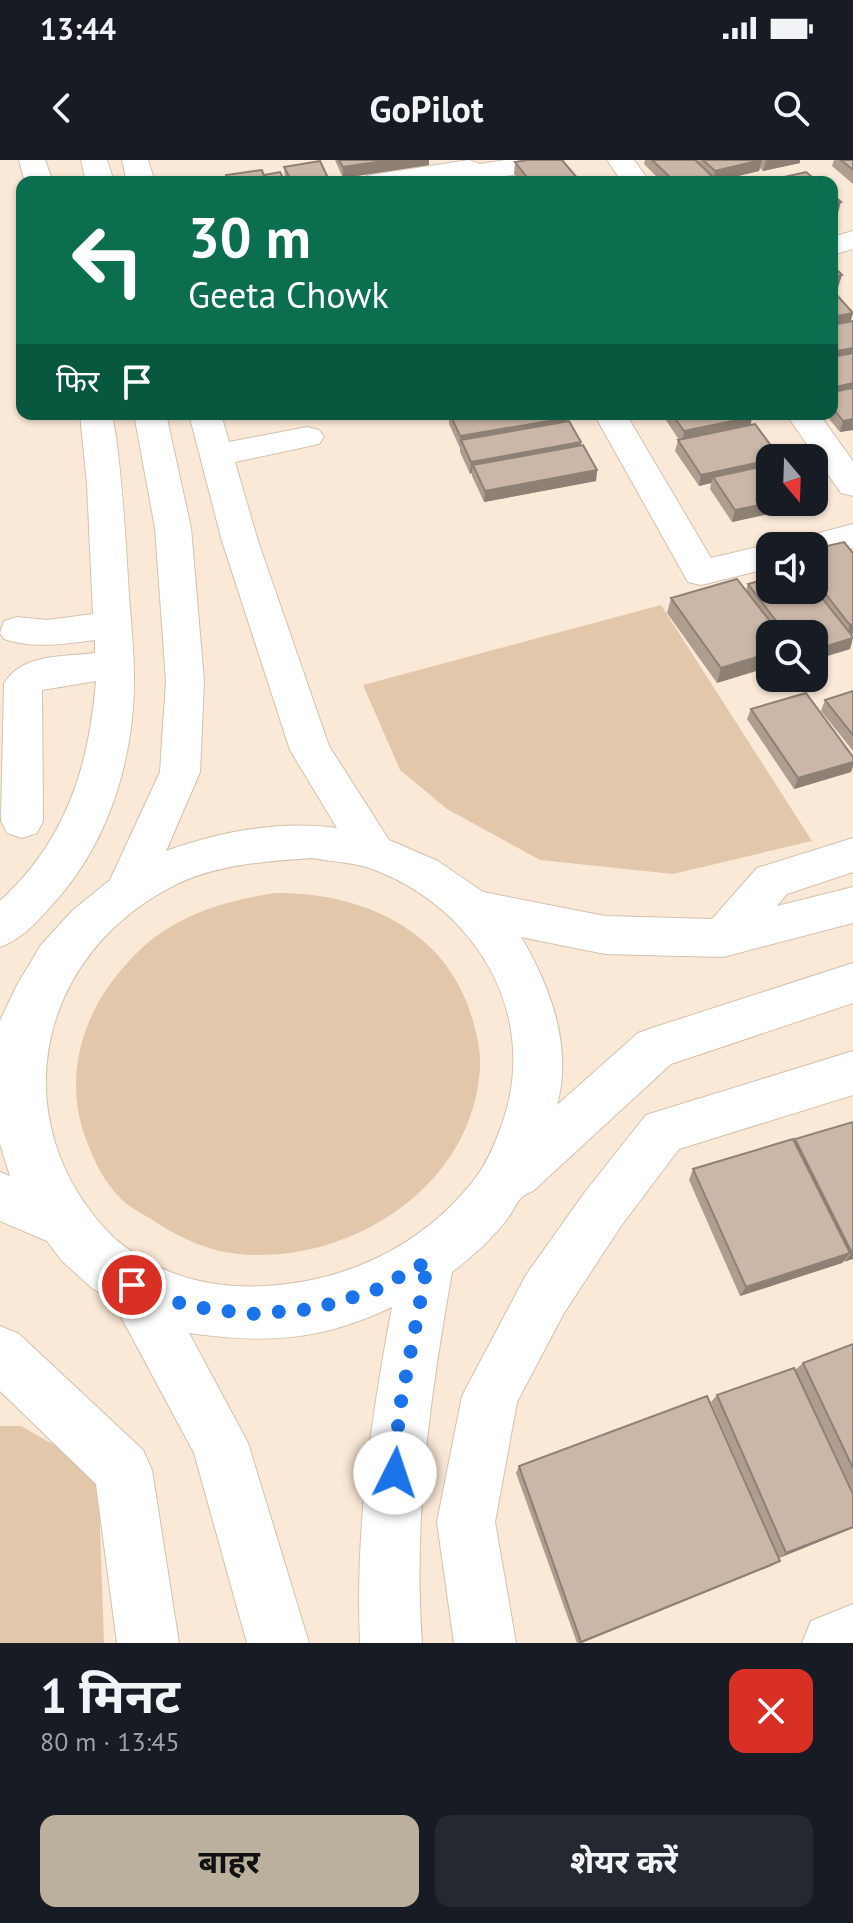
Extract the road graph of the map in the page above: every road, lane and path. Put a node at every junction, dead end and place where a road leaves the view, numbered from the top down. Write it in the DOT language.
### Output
graph roads {
  1 [pos="551,160"];
  2 [pos="471,171"];
  3 [pos="428,176"];
  4 [pos="97,420"];
  5 [pos="151,420"];
  6 [pos="207,420"];
  7 [pos="613,420"];
  8 [pos="806,420"];
  9 [pos="307,437"];
  10 [pos="217,455"];
  11 [pos="853,485"];
  12 [pos="853,536"];
  13 [pos="828,542"];
  14 [pos="756,559"];
  15 [pos="112,625"];
  16 [pos="114,665"];
  17 [pos="23,684"];
  18 [pos="22,821"];
  19 [pos="374,852"];
  20 [pos="853,855"];
  21 [pos="126,892"];
  22 [pos="853,905"];
  23 [pos="474,909"];
  24 [pos="0,928"];
  25 [pos="723,938"];
  26 [pos="852,984"];
  27 [pos="18,997"];
  28 [pos="853,1073"];
  29 [pos="501,1187"];
  30 [pos="0,1196"];
  31 [pos="53,1219"];
  32 [pos="428,1261"];
  33 [pos="132,1285"];
  34 [pos="0,1353"];
  35 [pos="853,1635"];
  36 [pos="148,1643"];
  37 [pos="278,1643"];
  38 [pos="391,1643"];
  39 [pos="485,1643"];
  40 [pos="833,1643"];
  1 -- 2 [label="street"];
  2 -- 3 [label="street"];
  4 -- 15 [label="street"];
  5 -- 21 [label="street"];
  6 -- 10 [label="street"];
  7 -- 14 [label="street"];
  8 -- 11 [label="street"];
  9 -- 10 [label="street"];
  10 -- 19 [label="street"];
  12 -- 13 [label="street"];
  15 -- 16 [label="street"];
  15 -- 17 [label="street"];
  16 -- 17 [label="street"];
  16 -- 24 [label="street"];
  17 -- 18 [label="street"];
  19 -- 21 [label="street"];
  19 -- 23 [label="street"];
  20 -- 25 [label="street"];
  21 -- 27 [label="street"];
  22 -- 25 [label="street"];
  23 -- 25 [label="street"];
  23 -- 29 [label="street"];
  26 -- 29 [label="street"];
  27 -- 31 [label="street"];
  28 -- 39 [label="street"];
  29 -- 32 [label="street"];
  30 -- 31 [label="street"];
  31 -- 33 [label="street"];
  32 -- 33 [label="street"];
  32 -- 38 [label="street"];
  33 -- 37 [label="street"];
  34 -- 36 [label="street"];
  35 -- 40 [label="street"];
}
